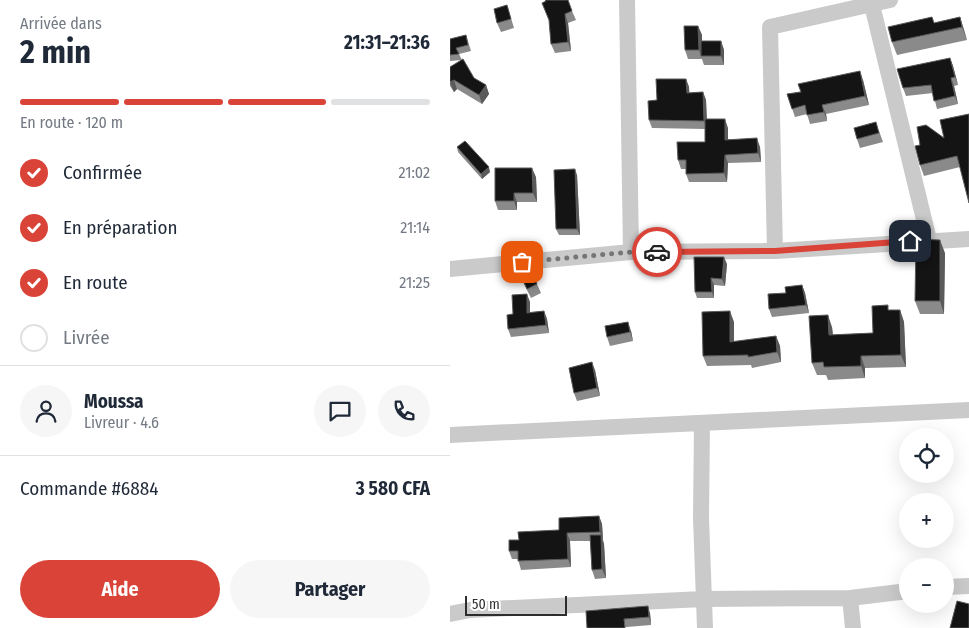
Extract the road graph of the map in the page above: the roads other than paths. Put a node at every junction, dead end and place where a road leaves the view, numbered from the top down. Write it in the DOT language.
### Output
graph roads {
  1 [pos="627,0"];
  2 [pos="890,0"];
  3 [pos="872,5"];
  4 [pos="969,239"];
  5 [pos="929,240"];
  6 [pos="775,251"];
  7 [pos="631,252"];
  8 [pos="450,269"];
  9 [pos="969,410"];
  10 [pos="702,423"];
  11 [pos="450,435"];
  12 [pos="969,586"];
  13 [pos="954,587"];
  14 [pos="899,592"];
  15 [pos="850,598"];
  16 [pos="703,599"];
  17 [pos="450,614"];
  18 [pos="705,628"];
  19 [pos="853,628"];
  1 -- 7 [label="street"];
  2 -- 3 [label="street"];
  3 -- 5 [label="street"];
  3 -- 6 [label="street"];
  4 -- 5 [label="street"];
  5 -- 6 [label="street"];
  6 -- 7 [label="street"];
  7 -- 8 [label="street"];
  9 -- 10 [label="street"];
  10 -- 11 [label="street"];
  10 -- 16 [label="street"];
  12 -- 13 [label="street"];
  14 -- 15 [label="street"];
  15 -- 16 [label="street"];
  15 -- 19 [label="street"];
  16 -- 17 [label="street"];
  16 -- 18 [label="street"];
}
